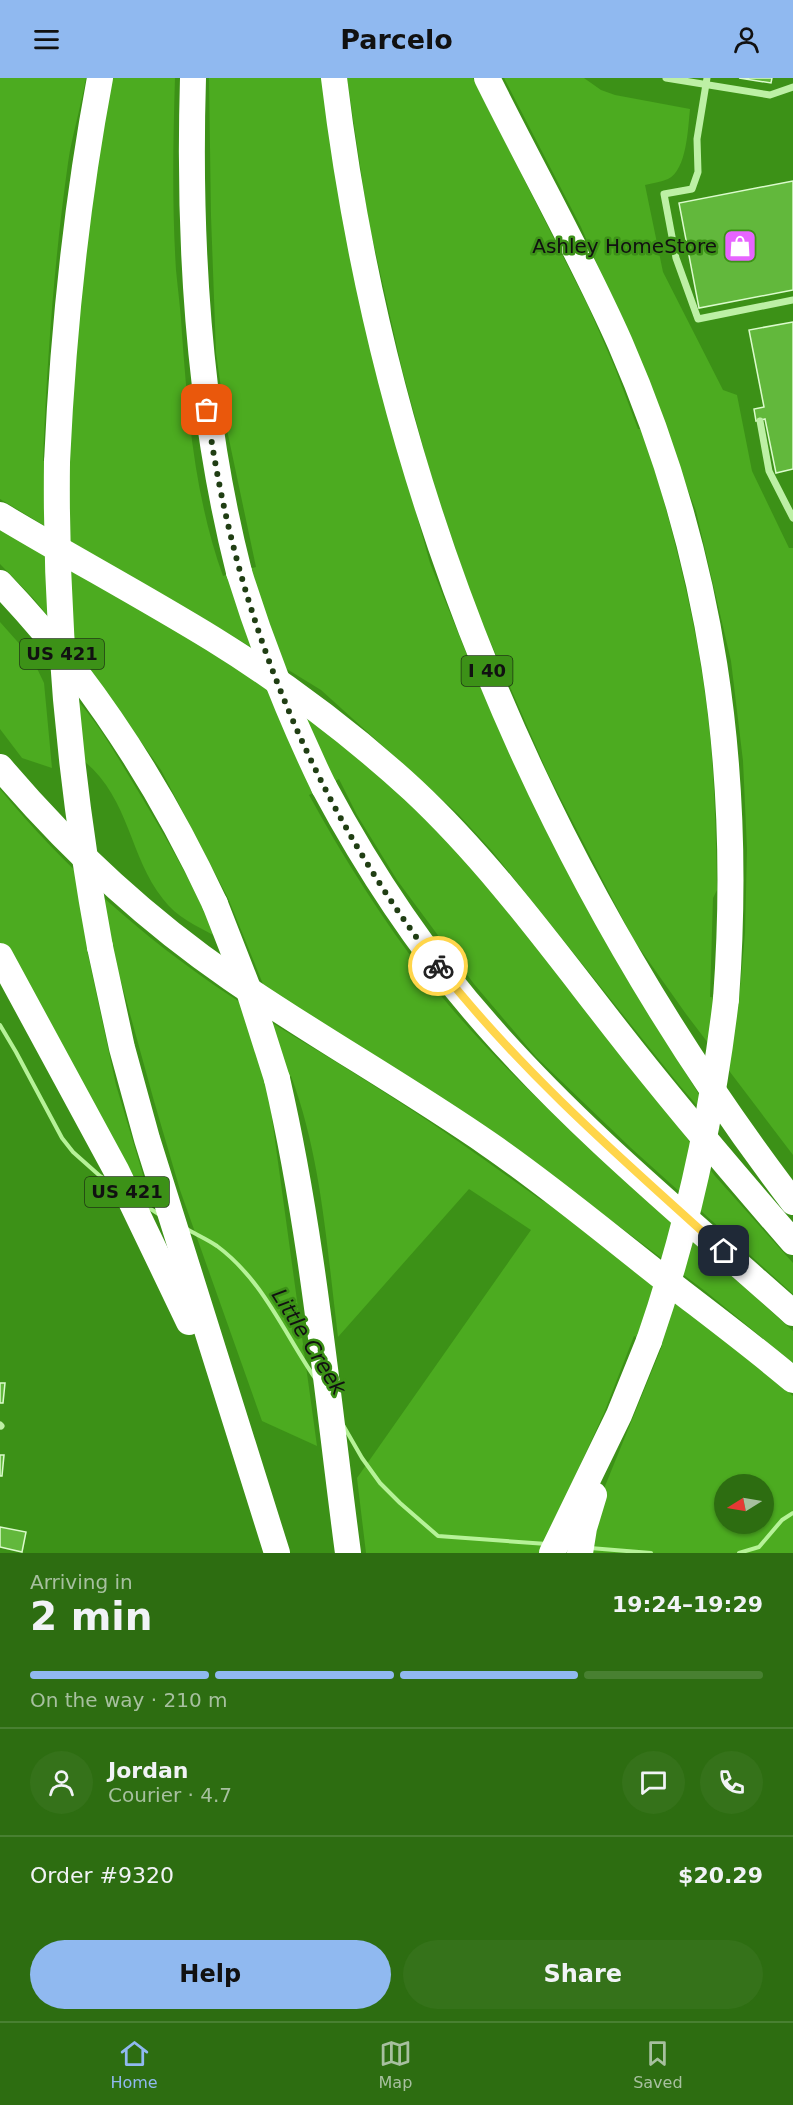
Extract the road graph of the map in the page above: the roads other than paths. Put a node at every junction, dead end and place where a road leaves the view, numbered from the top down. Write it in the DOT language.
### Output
graph roads {
  1 [pos="100,78"];
  2 [pos="193,78"];
  3 [pos="334,78"];
  4 [pos="487,78"];
  5 [pos="666,78"];
  6 [pos="706,81"];
  7 [pos="793,87"];
  8 [pos="793,300"];
  9 [pos="760,421"];
  10 [pos="0,515"];
  11 [pos="793,518"];
  12 [pos="0,583"];
  13 [pos="0,767"];
  14 [pos="0,956"];
  15 [pos="793,1202"];
  16 [pos="793,1242"];
  17 [pos="793,1313"];
  18 [pos="793,1380"];
  19 [pos="619,1415"];
  20 [pos="239,1435"];
  21 [pos="277,1553"];
  22 [pos="348,1553"];
  23 [pos="552,1553"];
  24 [pos="580,1553"];
  1 -- 20 [label="highway, bridge"];
  2 -- 17 [label="highway, bridge"];
  3 -- 15 [label="highway, I 40"];
  4 -- 19 [label="highway, bridge"];
  5 -- 6 [label="lane"];
  6 -- 7 [label="lane"];
  6 -- 8 [label="lane"];
  9 -- 11 [label="lane"];
  10 -- 16 [label="highway"];
  12 -- 22 [label="highway, US 421, bridge"];
  13 -- 18 [label="highway"];
  14 -- 20 [label="highway, US 421"];
  19 -- 23 [label="highway"];
  19 -- 24 [label="highway"];
  20 -- 21 [label="highway, US 421"];
}
